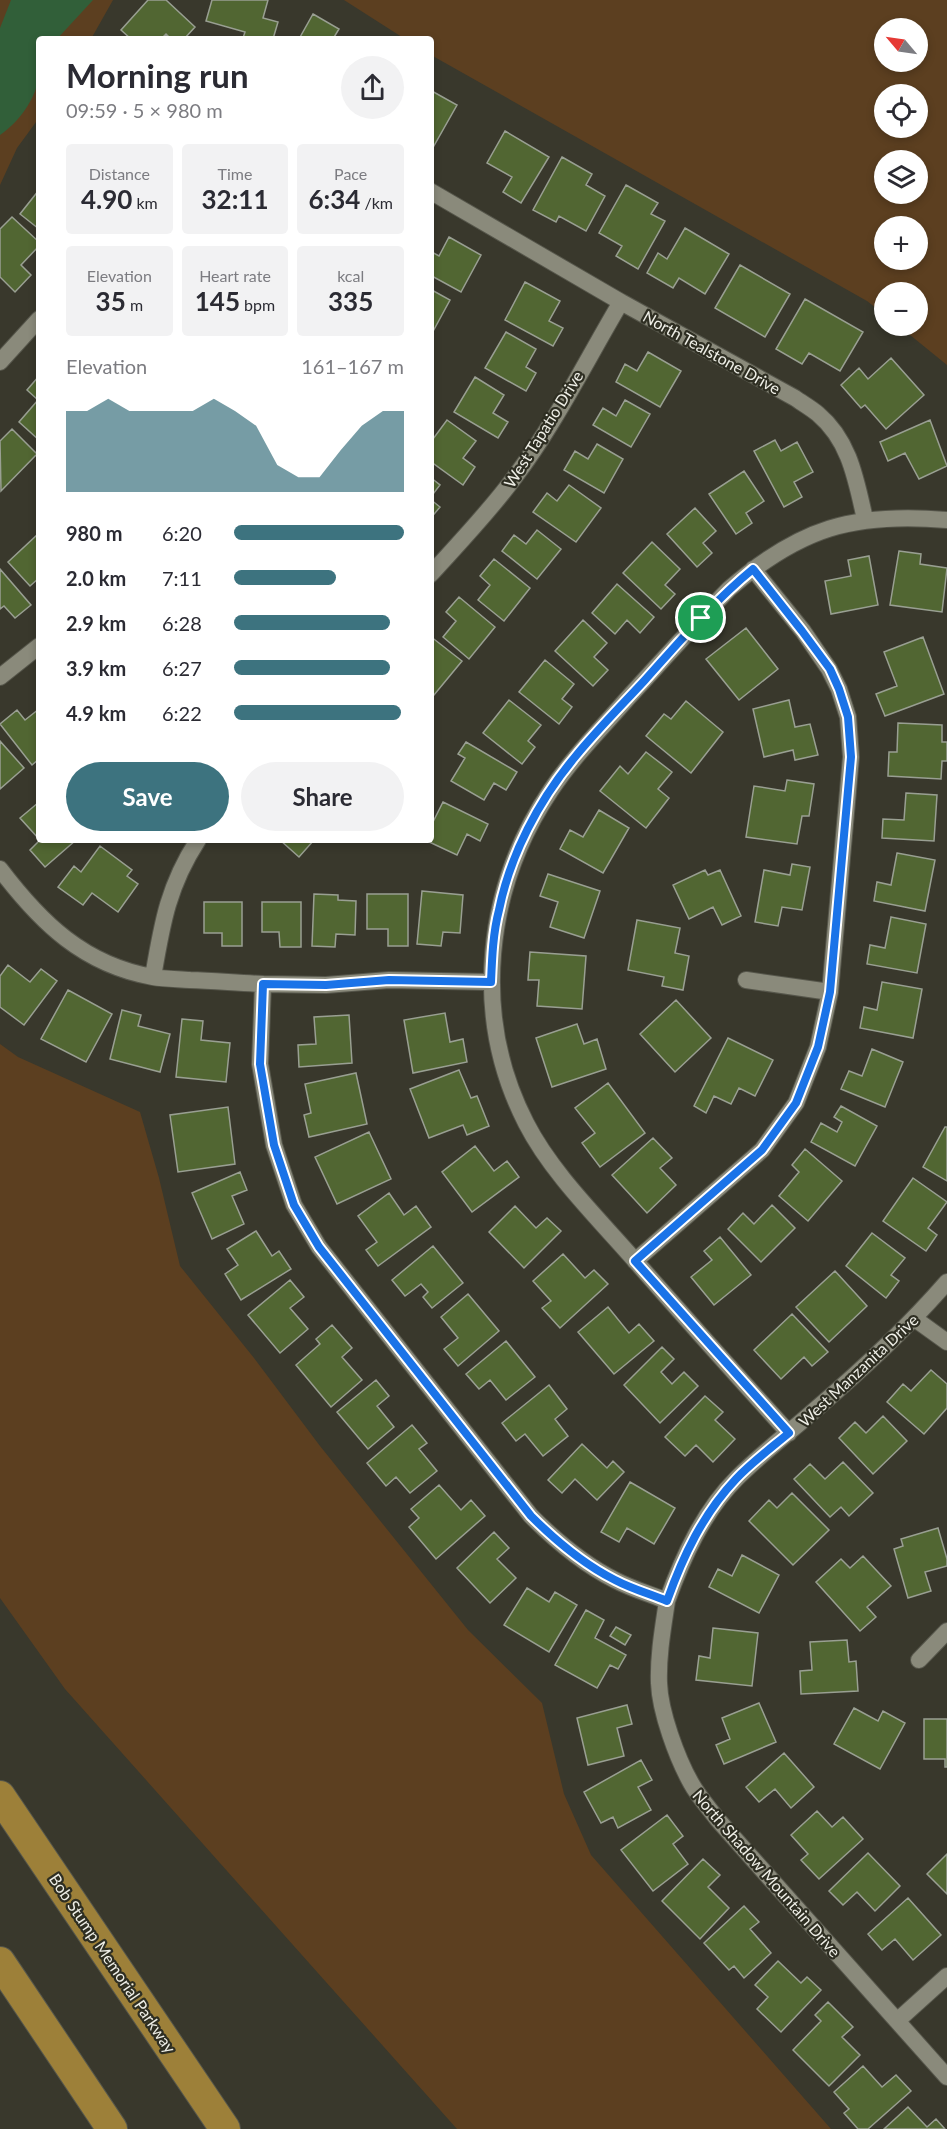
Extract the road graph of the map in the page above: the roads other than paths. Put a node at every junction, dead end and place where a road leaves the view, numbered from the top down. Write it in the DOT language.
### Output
graph roads {
  1 [pos="434,193"];
  2 [pos="621,302"];
  3 [pos="36,322"];
  4 [pos="0,362"];
  5 [pos="865,519"];
  6 [pos="947,520"];
  7 [pos="753,569"];
  8 [pos="434,571"];
  9 [pos="36,648"];
  10 [pos="0,677"];
  11 [pos="196,843"];
  12 [pos="0,869"];
  13 [pos="153,977"];
  14 [pos="746,980"];
  15 [pos="491,982"];
  16 [pos="263,984"];
  17 [pos="830,992"];
  18 [pos="635,1261"];
  19 [pos="947,1281"];
  20 [pos="915,1319"];
  21 [pos="947,1342"];
  22 [pos="789,1433"];
  23 [pos="667,1601"];
  24 [pos="947,1631"];
  25 [pos="919,1660"];
  26 [pos="0,1796"];
  27 [pos="0,1962"];
  28 [pos="947,1976"];
  29 [pos="897,2021"];
  30 [pos="947,2077"];
  31 [pos="112,2129"];
  32 [pos="225,2129"];
  1 -- 2 [label="street, North Tealstone Drive"];
  2 -- 5 [label="street, North Tealstone Drive"];
  2 -- 8 [label="street, West Tapatio Drive"];
  3 -- 4 [label="street"];
  5 -- 6 [label="street"];
  5 -- 7 [label="street"];
  7 -- 15 [label="street"];
  7 -- 17 [label="street"];
  9 -- 10 [label="street"];
  11 -- 13 [label="street"];
  12 -- 13 [label="street"];
  13 -- 16 [label="street"];
  14 -- 17 [label="street"];
  15 -- 16 [label="street"];
  15 -- 18 [label="street"];
  16 -- 23 [label="street"];
  17 -- 18 [label="street"];
  18 -- 22 [label="street"];
  19 -- 20 [label="street, West Manzanita Drive"];
  20 -- 21 [label="street"];
  20 -- 22 [label="street, West Manzanita Drive"];
  22 -- 23 [label="street, West Manzanita Drive"];
  23 -- 29 [label="street, North Shadow Mountain Drive"];
  24 -- 25 [label="street"];
  26 -- 32 [label="highway, Bob Stump Memorial Parkway"];
  27 -- 31 [label="highway"];
  28 -- 29 [label="street"];
  29 -- 30 [label="street, North Shadow Mountain Drive"];
}
